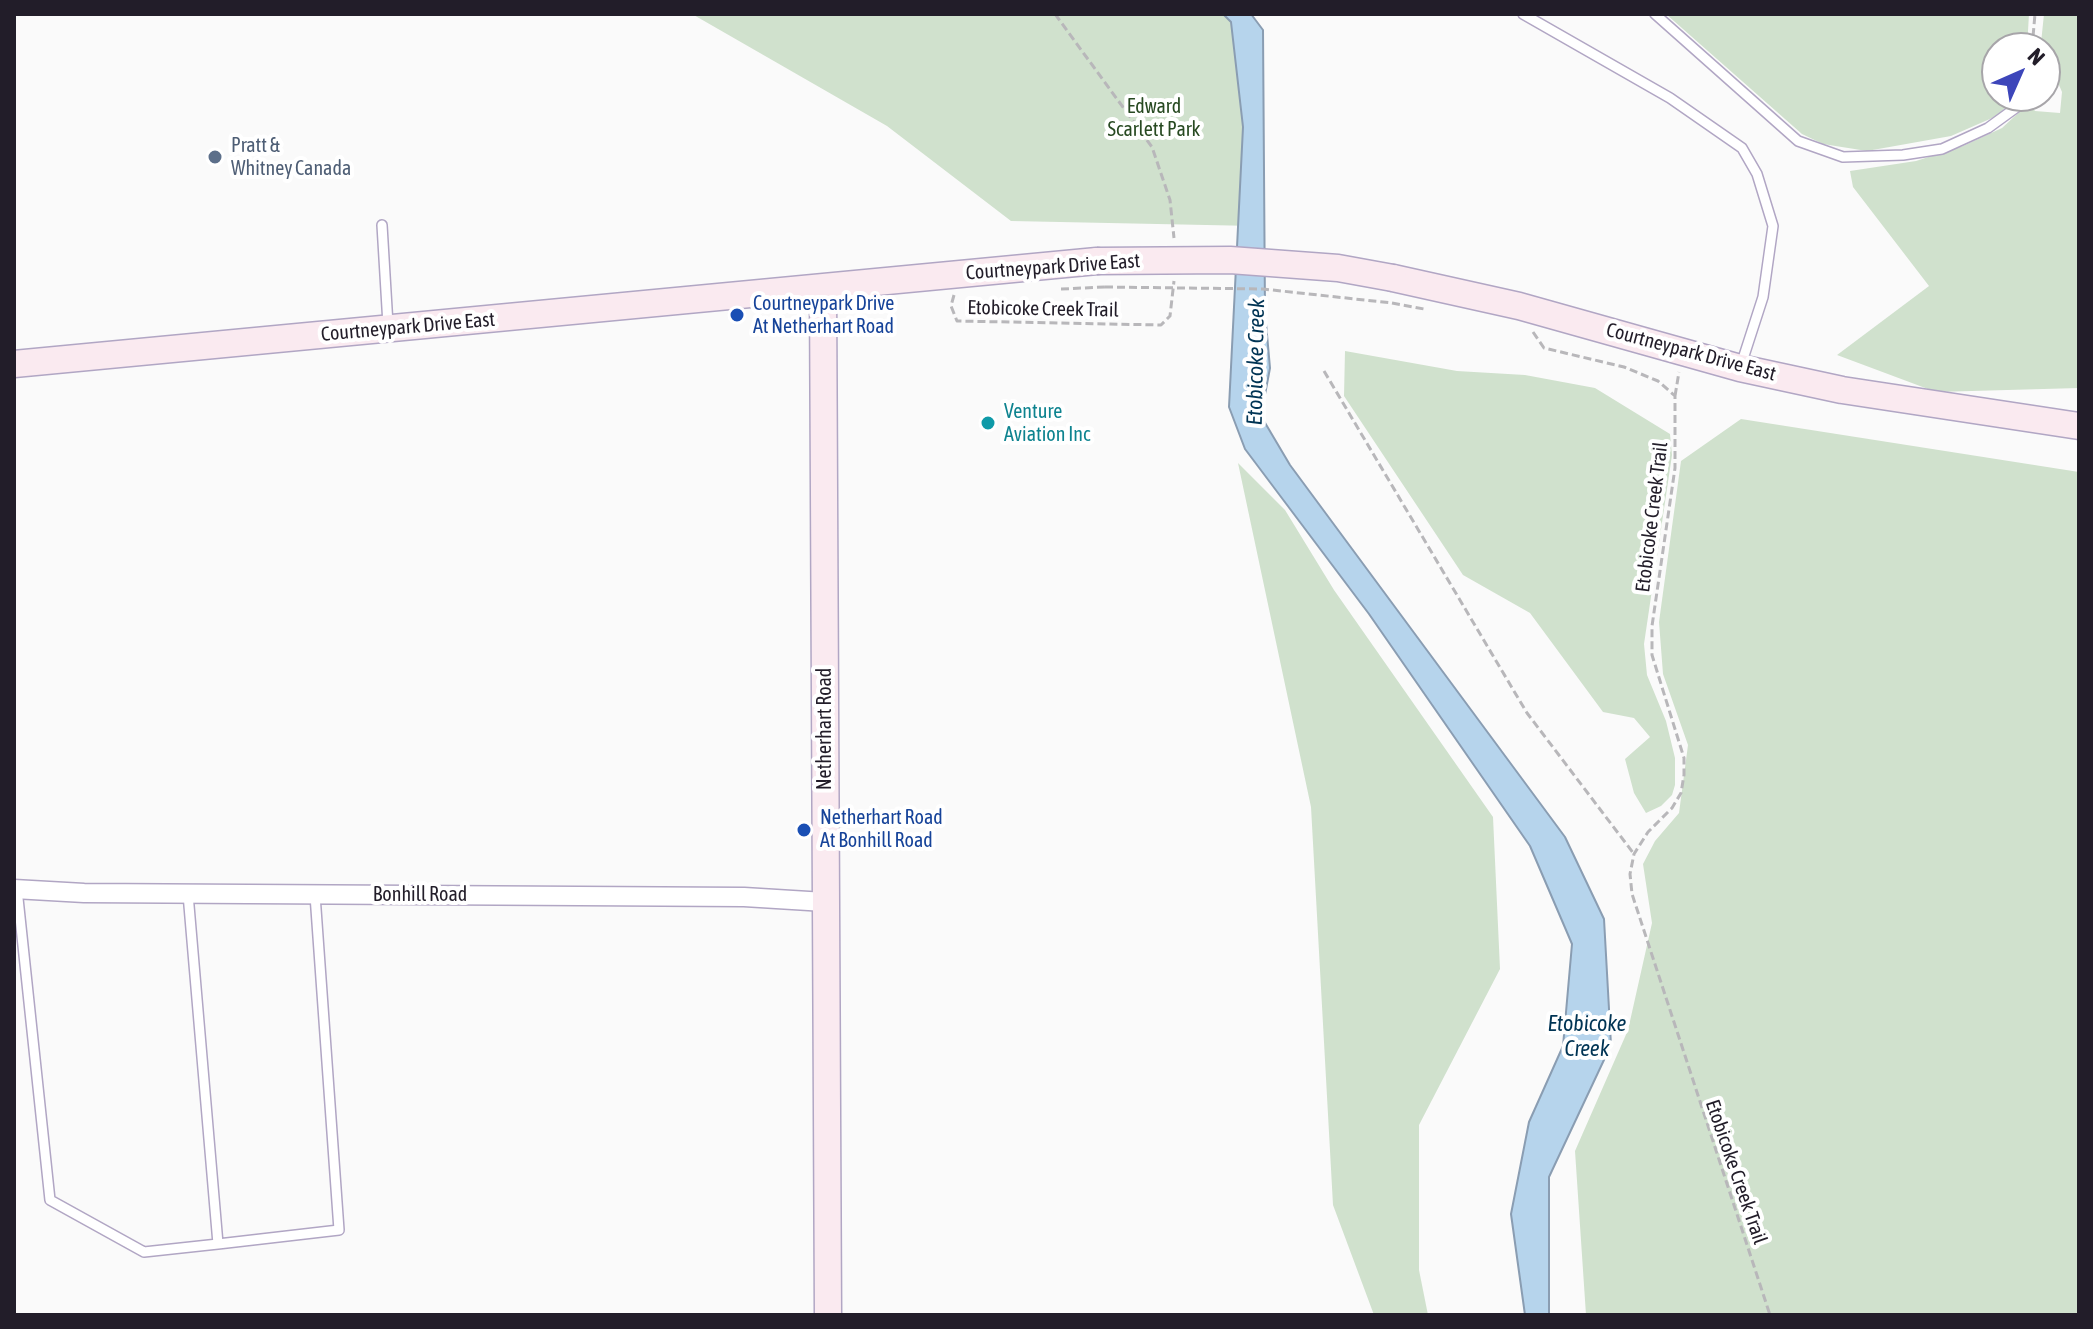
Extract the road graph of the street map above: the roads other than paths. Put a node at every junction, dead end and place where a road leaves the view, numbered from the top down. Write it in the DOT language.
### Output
graph roads {
  1 [pos="1523,14"];
  2 [pos="1655,14"];
  3 [pos="2010,112"];
  4 [pos="382,225"];
  5 [pos="823,287"];
  6 [pos="388,329"];
  7 [pos="14,364"];
  8 [pos="1740,368"];
  9 [pos="2079,426"];
  10 [pos="16,889"];
  11 [pos="188,894"];
  12 [pos="315,895"];
  13 [pos="825,902"];
  14 [pos="218,1244"];
  15 [pos="828,1315"];
  1 -- 8 [label="lane"];
  2 -- 3 [label="lane"];
  4 -- 6 [label="lane"];
  5 -- 6 [label="street, Courtneypark Drive East"];
  5 -- 8 [label="street, Courtneypark Drive East, bridge"];
  5 -- 13 [label="street, Netherhart Road"];
  6 -- 7 [label="street, Courtneypark Drive East"];
  8 -- 9 [label="street, Courtneypark Drive East"];
  10 -- 11 [label="street, Bonhill Road"];
  10 -- 14 [label="lane"];
  11 -- 12 [label="street, Bonhill Road"];
  11 -- 14 [label="lane"];
  12 -- 13 [label="street, Bonhill Road"];
  12 -- 14 [label="lane"];
  13 -- 15 [label="street, Netherhart Road"];
}
